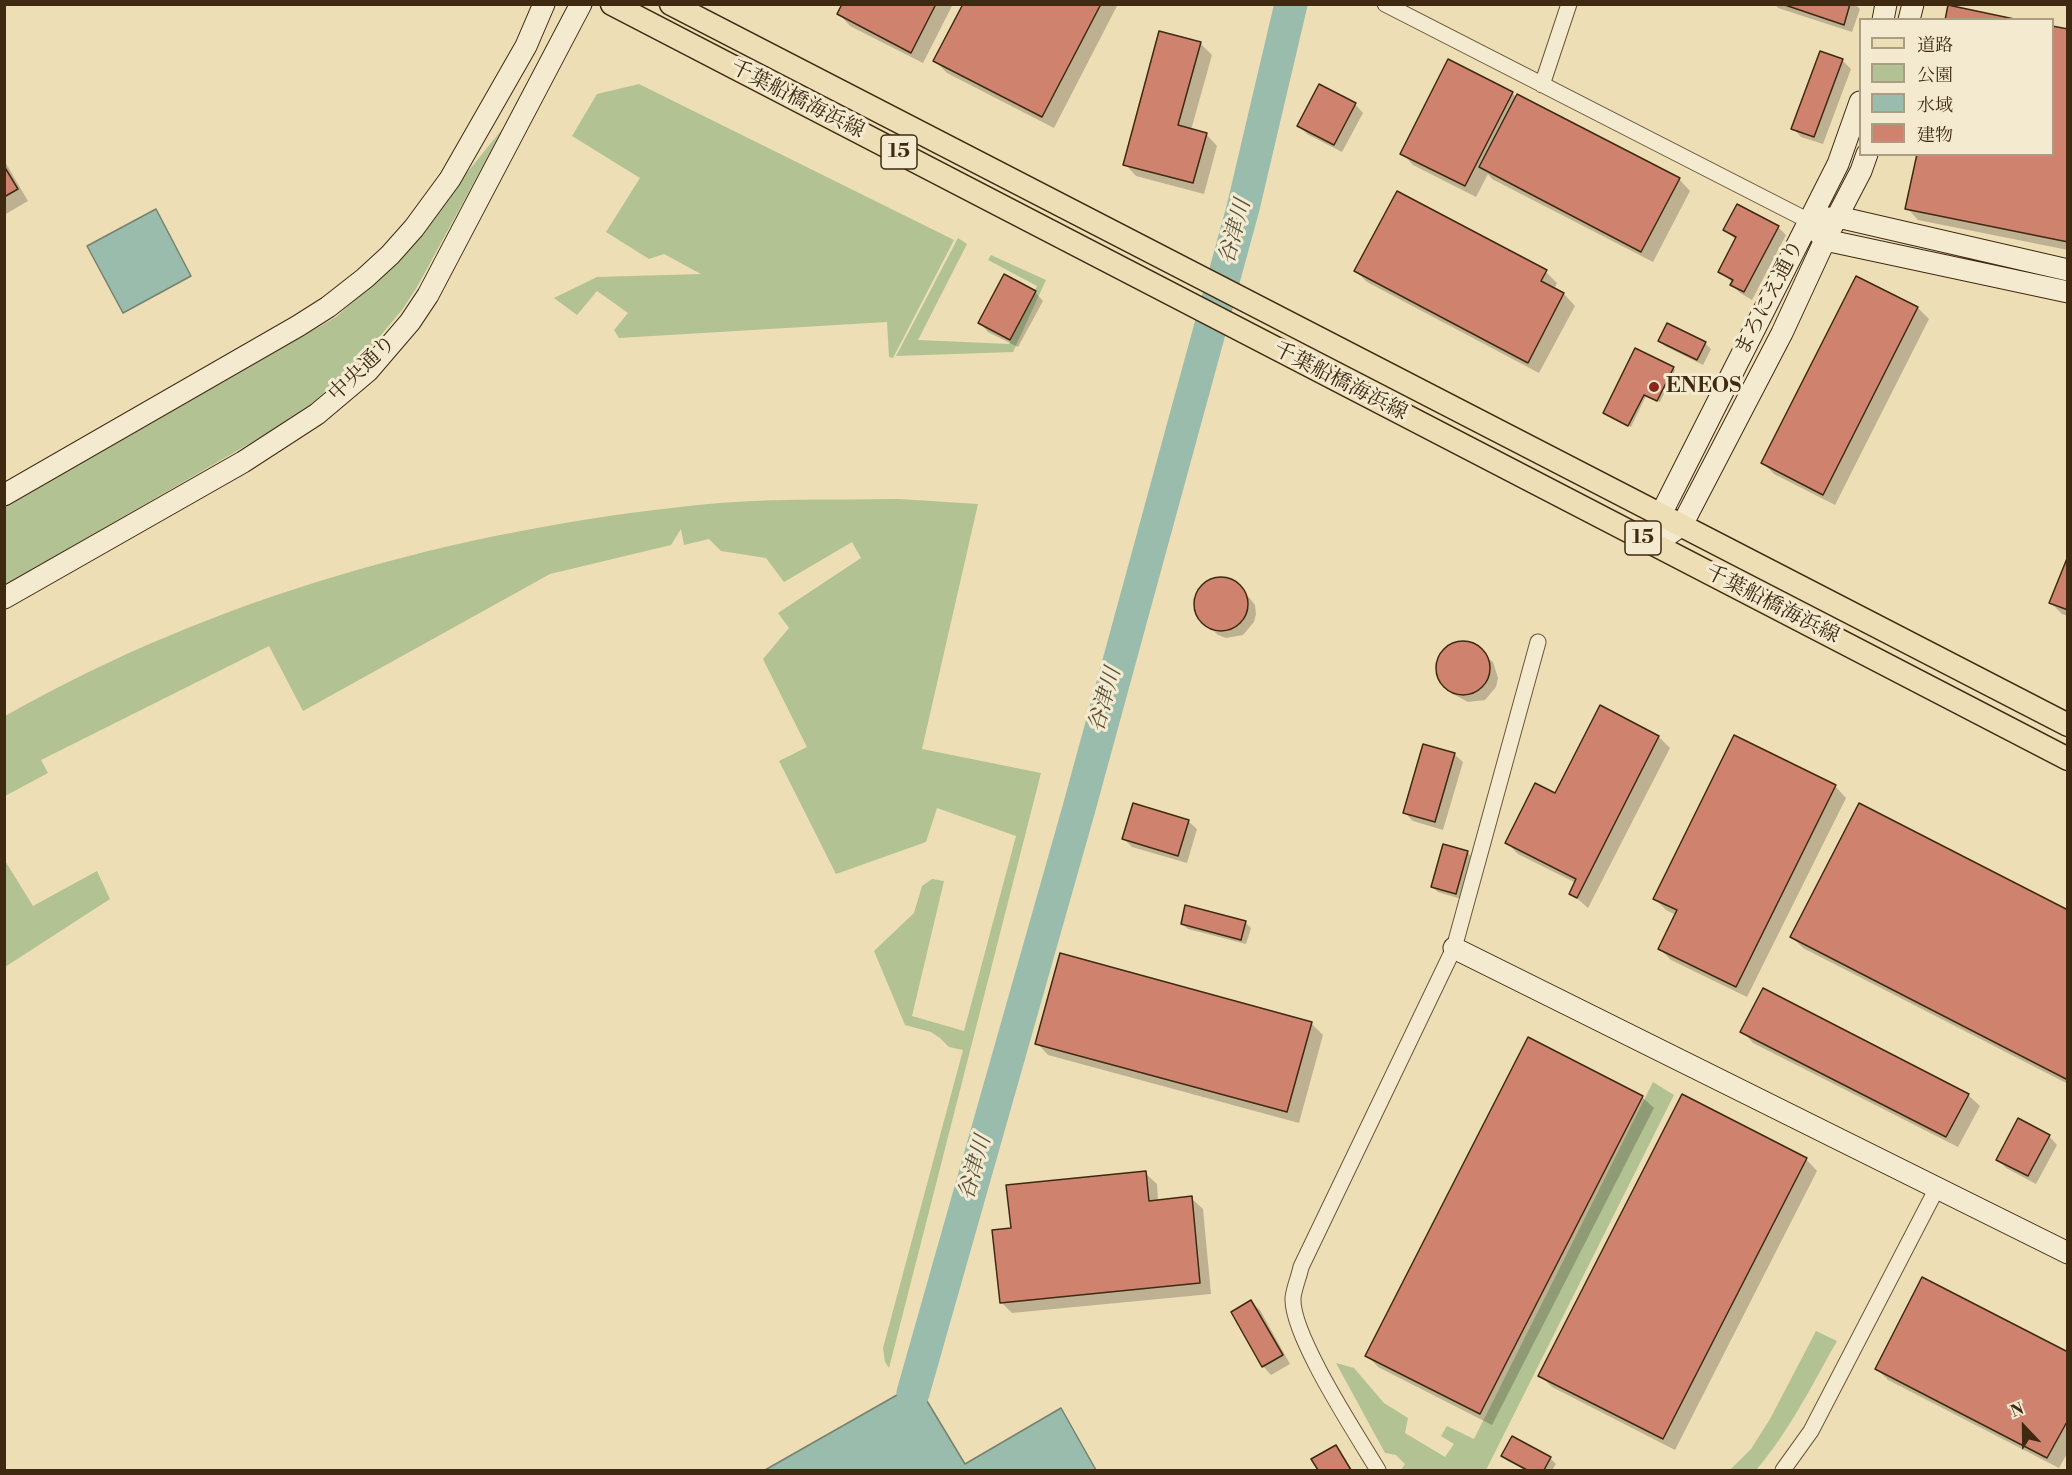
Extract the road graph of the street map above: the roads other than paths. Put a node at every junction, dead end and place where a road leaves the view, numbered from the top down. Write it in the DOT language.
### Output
graph roads {
  1 [pos="544,4"];
  2 [pos="581,4"];
  3 [pos="612,4"];
  4 [pos="671,4"];
  5 [pos="1385,4"];
  6 [pos="1569,4"];
  7 [pos="1542,85"];
  8 [pos="1859,105"];
  9 [pos="1866,156"];
  10 [pos="1838,218"];
  11 [pos="1809,221"];
  12 [pos="1825,240"];
  13 [pos="2067,270"];
  14 [pos="2067,292"];
  15 [pos="4,495"];
  16 [pos="1661,514"];
  17 [pos="1682,525"];
  18 [pos="1656,545"];
  19 [pos="4,598"];
  20 [pos="1538,642"];
  21 [pos="2067,725"];
  22 [pos="2067,759"];
  23 [pos="1454,948"];
  24 [pos="1937,1188"];
  25 [pos="2067,1253"];
  26 [pos="1378,1470"];
  27 [pos="1784,1470"];
  1 -- 15 [label="street"];
  2 -- 19 [label="street, 中央通り"];
  3 -- 18 [label="main road, 千葉船橋海浜線 / 15"];
  4 -- 16 [label="main road, 千葉船橋海浜線 / 15"];
  5 -- 7 [label="street"];
  6 -- 7 [label="street"];
  7 -- 11 [label="street"];
  8 -- 11 [label="street, まろにえ通り"];
  9 -- 10 [label="street, まろにえ通り"];
  10 -- 11 [label="street"];
  10 -- 12 [label="street, まろにえ通り"];
  10 -- 13 [label="street"];
  11 -- 12 [label="street"];
  11 -- 16 [label="street, まろにえ通り"];
  12 -- 14 [label="street"];
  12 -- 17 [label="street, まろにえ通り"];
  16 -- 17 [label="main road, 千葉船橋海浜線 / 15"];
  16 -- 18 [label="street, まろにえ通り"];
  17 -- 18 [label="street, まろにえ通り"];
  17 -- 21 [label="main road, 千葉船橋海浜線 / 15"];
  18 -- 22 [label="main road, 千葉船橋海浜線 / 15"];
  20 -- 23 [label="street"];
  23 -- 24 [label="street"];
  23 -- 26 [label="street"];
  24 -- 25 [label="street"];
  24 -- 27 [label="street"];
}
